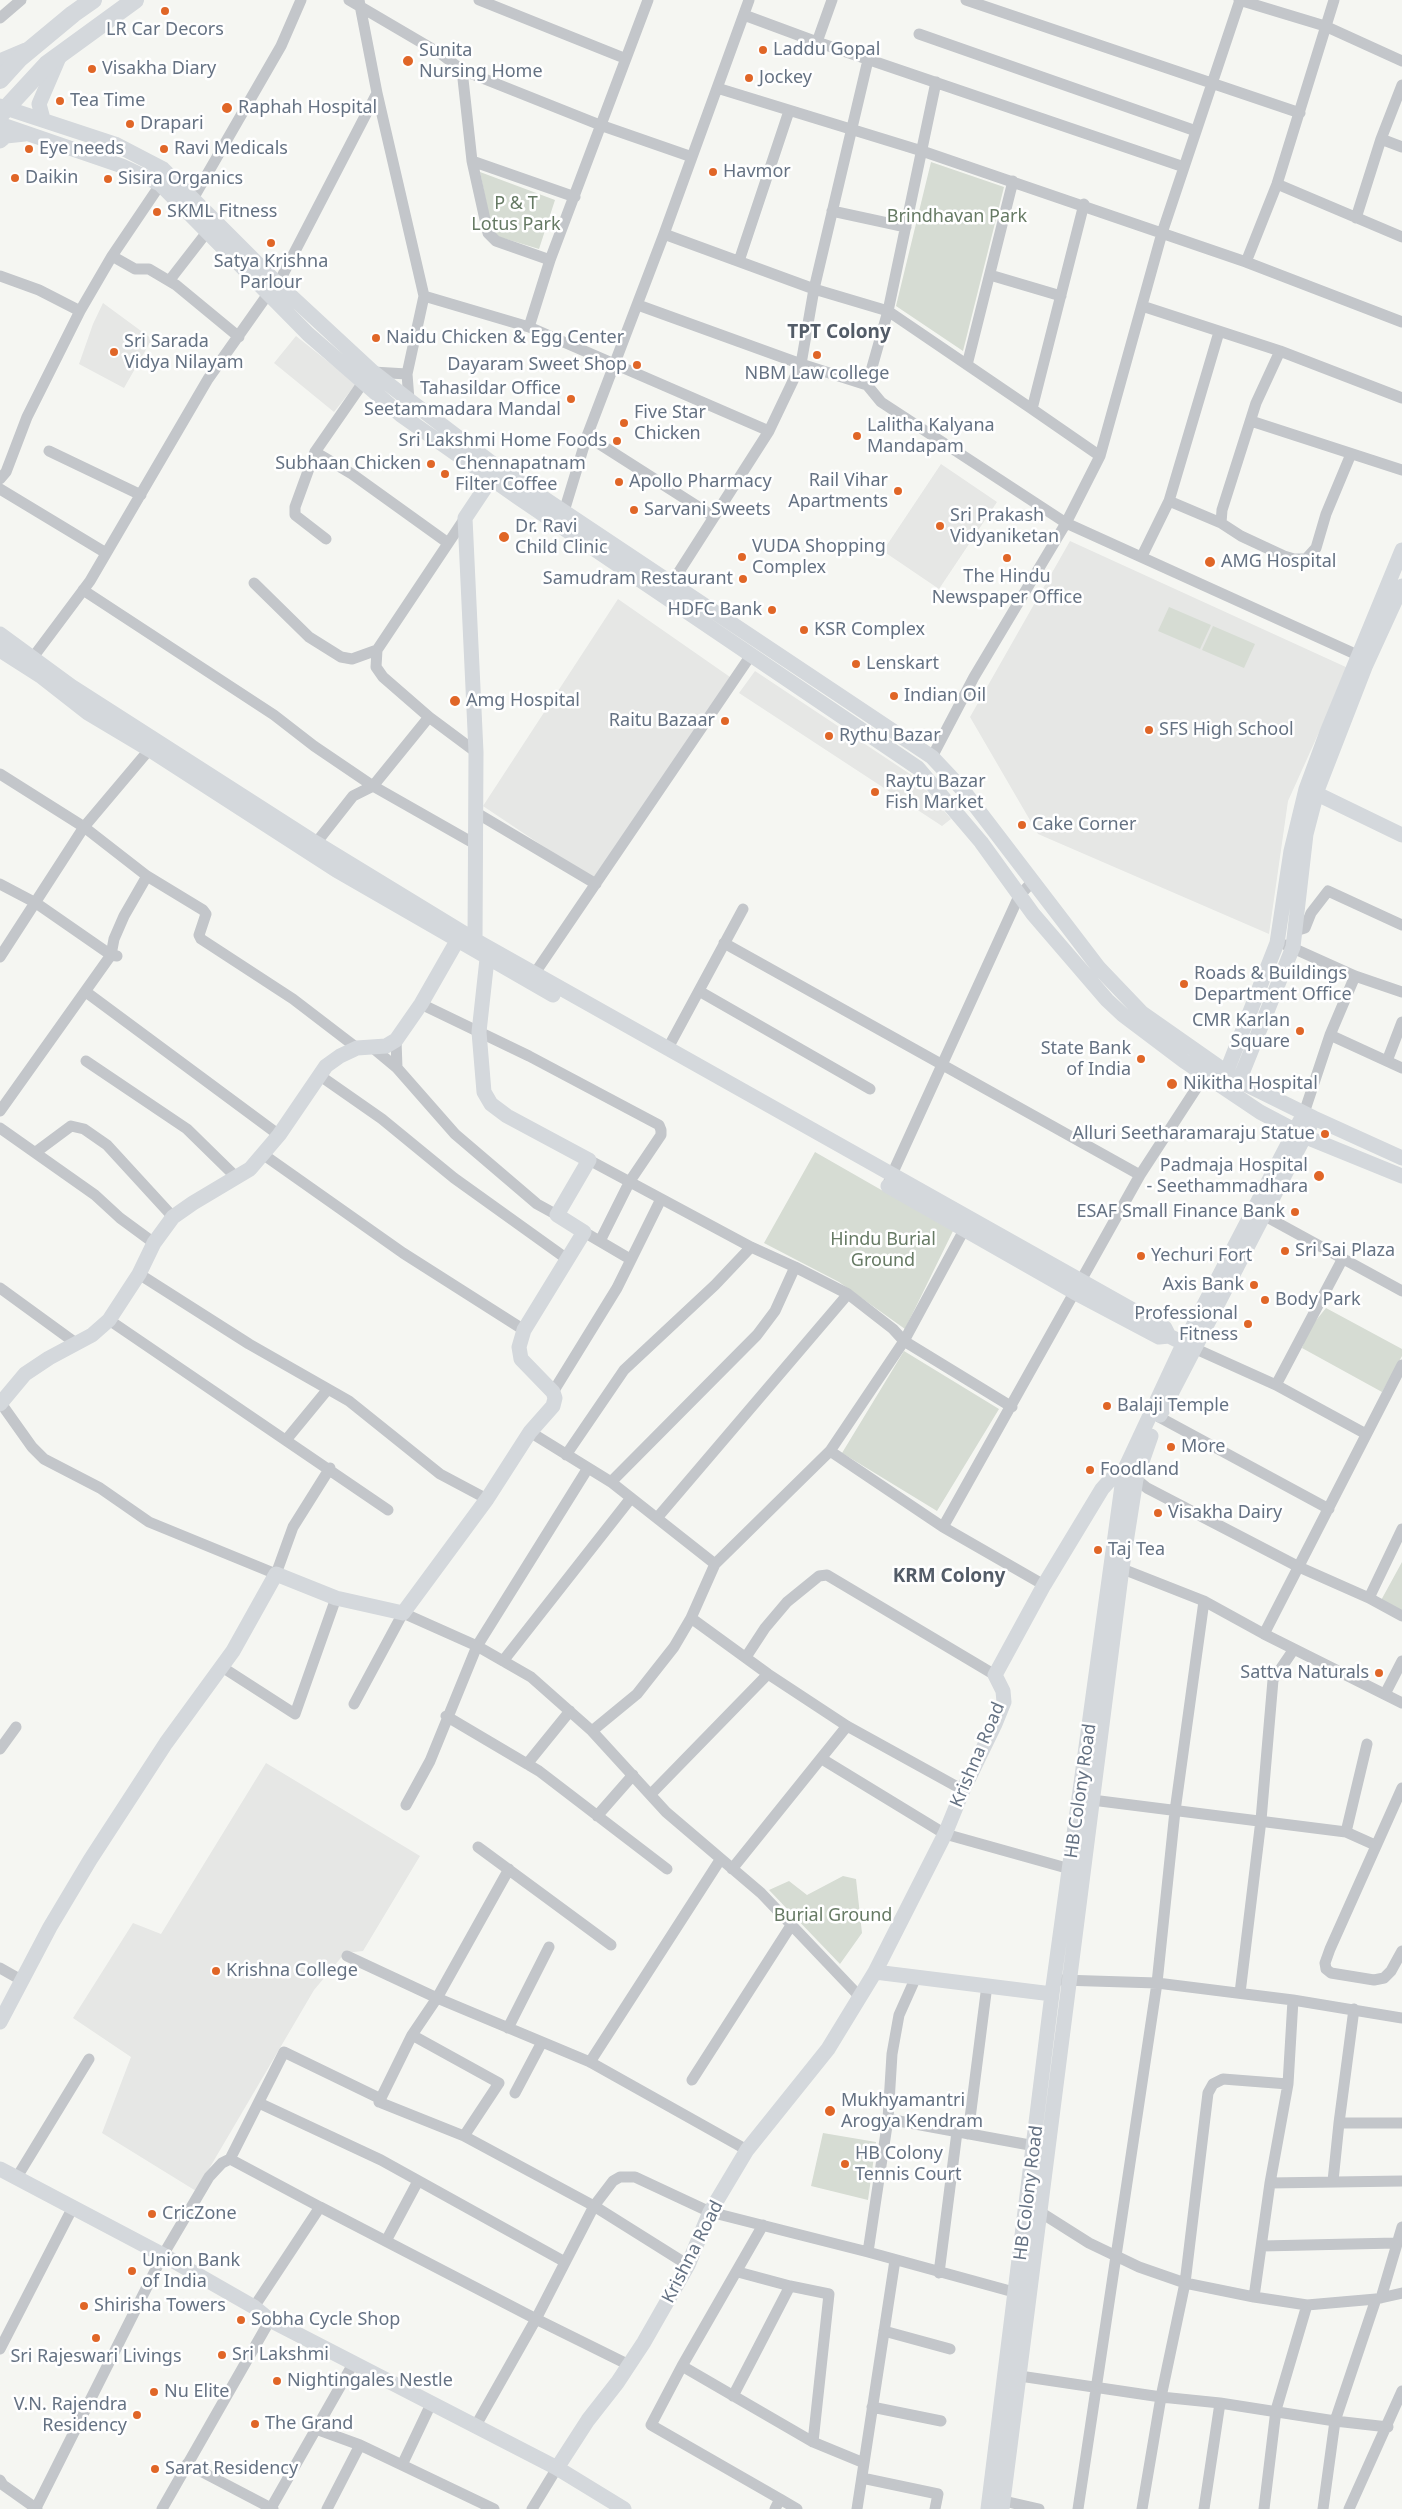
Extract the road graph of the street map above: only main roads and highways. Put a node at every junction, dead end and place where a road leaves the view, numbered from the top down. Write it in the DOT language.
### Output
graph roads {
  1 [pos="93,0"];
  2 [pos="135,0"];
  3 [pos="0,80"];
  4 [pos="2,109"];
  1 -- 3 [label="main road"];
  2 -- 4 [label="main road"];
}
